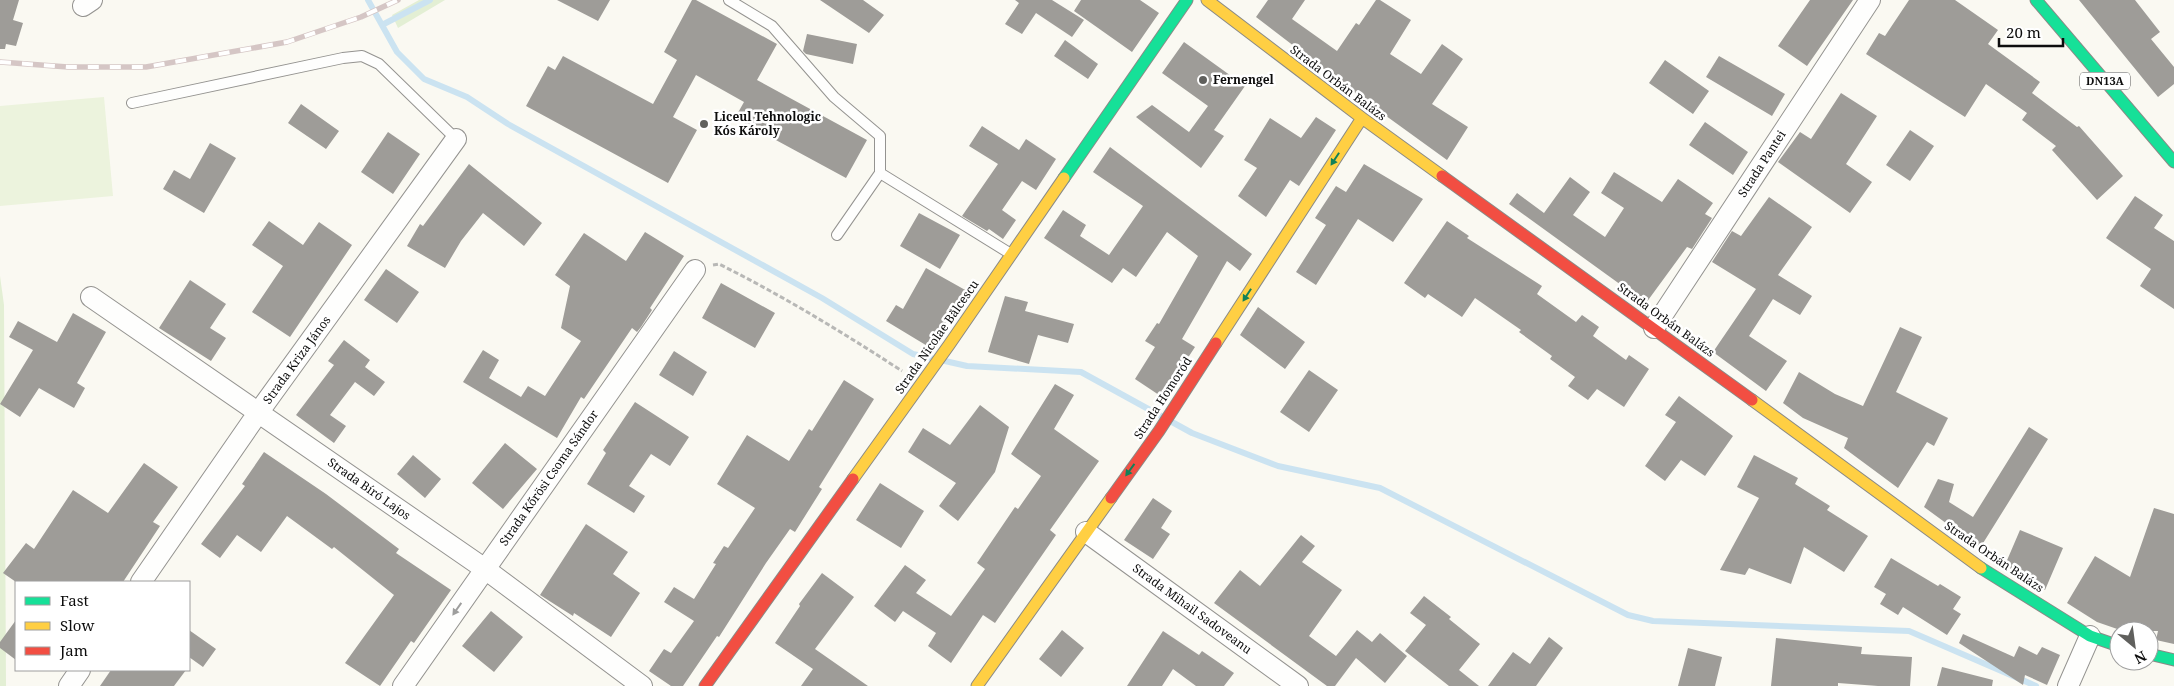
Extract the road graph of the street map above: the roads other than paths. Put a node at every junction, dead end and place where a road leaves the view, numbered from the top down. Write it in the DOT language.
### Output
graph roads {
  1 [pos="729,0"];
  2 [pos="1187,0"];
  3 [pos="1207,0"];
  4 [pos="1870,0"];
  5 [pos="2036,0"];
  6 [pos="132,103"];
  7 [pos="1362,118"];
  8 [pos="456,139"];
  9 [pos="2174,162"];
  10 [pos="880,173"];
  11 [pos="837,235"];
  12 [pos="1012,254"];
  13 [pos="696,270"];
  14 [pos="91,297"];
  15 [pos="1654,328"];
  16 [pos="258,413"];
  17 [pos="1086,532"];
  18 [pos="485,569"];
  19 [pos="142,581"];
  20 [pos="2090,636"];
  21 [pos="2109,643"];
  22 [pos="2159,656"];
  23 [pos="2174,660"];
  24 [pos="79,671"];
  25 [pos="2068,684"];
  26 [pos="69,686"];
  27 [pos="403,686"];
  28 [pos="642,686"];
  29 [pos="705,686"];
  30 [pos="977,686"];
  31 [pos="1298,686"];
  1 -- 10 [label="lane"];
  2 -- 12 [label="main road, Strada Nicolae Bălcescu"];
  3 -- 7 [label="main road, Strada Orbán Balázs"];
  4 -- 15 [label="street, Strada Pantei"];
  5 -- 9 [label="main road, DN13A"];
  6 -- 8 [label="lane"];
  7 -- 15 [label="main road, Strada Orbán Balázs"];
  7 -- 17 [label="main road, Strada Homoród, one-way"];
  8 -- 16 [label="street, Strada Kriza János"];
  10 -- 11 [label="lane"];
  10 -- 12 [label="lane"];
  12 -- 29 [label="main road, Strada Nicolae Bălcescu"];
  13 -- 18 [label="street, Strada Kőrösi Csoma Sándor"];
  14 -- 16 [label="street, Strada Bíró Lajos"];
  15 -- 20 [label="main road, Strada Orbán Balázs"];
  16 -- 18 [label="street, Strada Bíró Lajos"];
  16 -- 19 [label="street, Strada Kriza János"];
  17 -- 30 [label="main road, Strada Homoród"];
  17 -- 31 [label="street, Strada Mihail Sadoveanu"];
  18 -- 27 [label="street, Strada Kőrösi Csoma Sándor, one-way"];
  18 -- 28 [label="street, Strada Bíró Lajos"];
  20 -- 21 [label="main road, Strada Orbán Balázs"];
  20 -- 25 [label="street"];
  22 -- 23 [label="main road"];
  24 -- 26 [label="street"];
}
